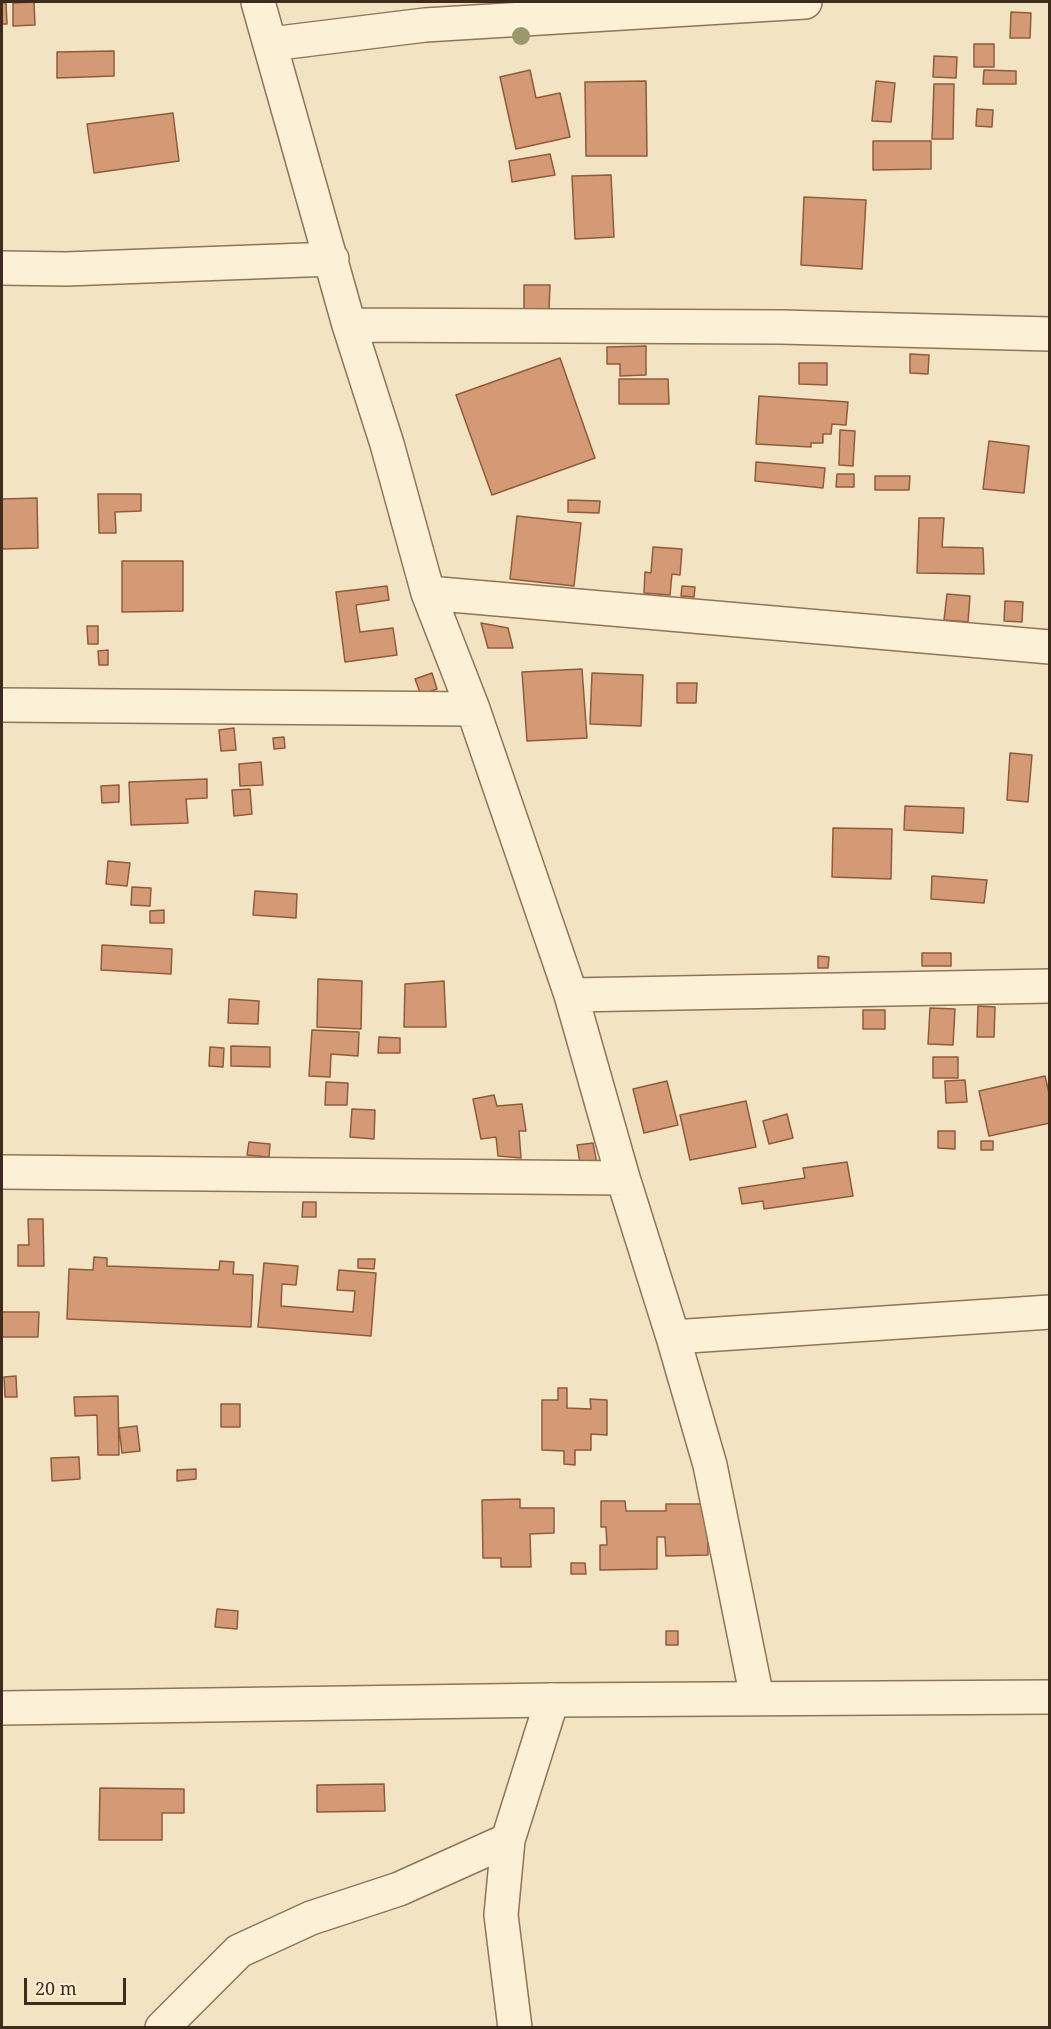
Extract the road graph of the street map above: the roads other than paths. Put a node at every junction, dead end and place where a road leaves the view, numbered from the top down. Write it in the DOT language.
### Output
graph roads {
  1 [pos="258,2"];
  2 [pos="805,2"];
  3 [pos="271,44"];
  4 [pos="332,259"];
  5 [pos="2,268"];
  6 [pos="349,325"];
  7 [pos="1050,334"];
  8 [pos="428,593"];
  9 [pos="1050,647"];
  10 [pos="2,705"];
  11 [pos="473,709"];
  12 [pos="1050,986"];
  13 [pos="571,995"];
  14 [pos="2,1172"];
  15 [pos="623,1178"];
  16 [pos="1050,1312"];
  17 [pos="674,1337"];
  18 [pos="1050,1697"];
  19 [pos="757,1698"];
  20 [pos="552,1700"];
  21 [pos="2,1708"];
  22 [pos="508,1840"];
  23 [pos="162,2028"];
  24 [pos="515,2028"];
  1 -- 3 [label="street"];
  2 -- 3 [label="street"];
  3 -- 4 [label="street"];
  4 -- 5 [label="street"];
  4 -- 6 [label="street"];
  6 -- 7 [label="street"];
  6 -- 8 [label="street"];
  8 -- 9 [label="street"];
  8 -- 11 [label="street"];
  10 -- 11 [label="street"];
  11 -- 13 [label="street"];
  12 -- 13 [label="street"];
  13 -- 15 [label="street"];
  14 -- 15 [label="street"];
  15 -- 17 [label="street"];
  16 -- 17 [label="street"];
  17 -- 19 [label="street"];
  18 -- 19 [label="street"];
  19 -- 20 [label="street"];
  20 -- 21 [label="street"];
  20 -- 22 [label="street"];
  22 -- 23 [label="street"];
  22 -- 24 [label="street"];
}
